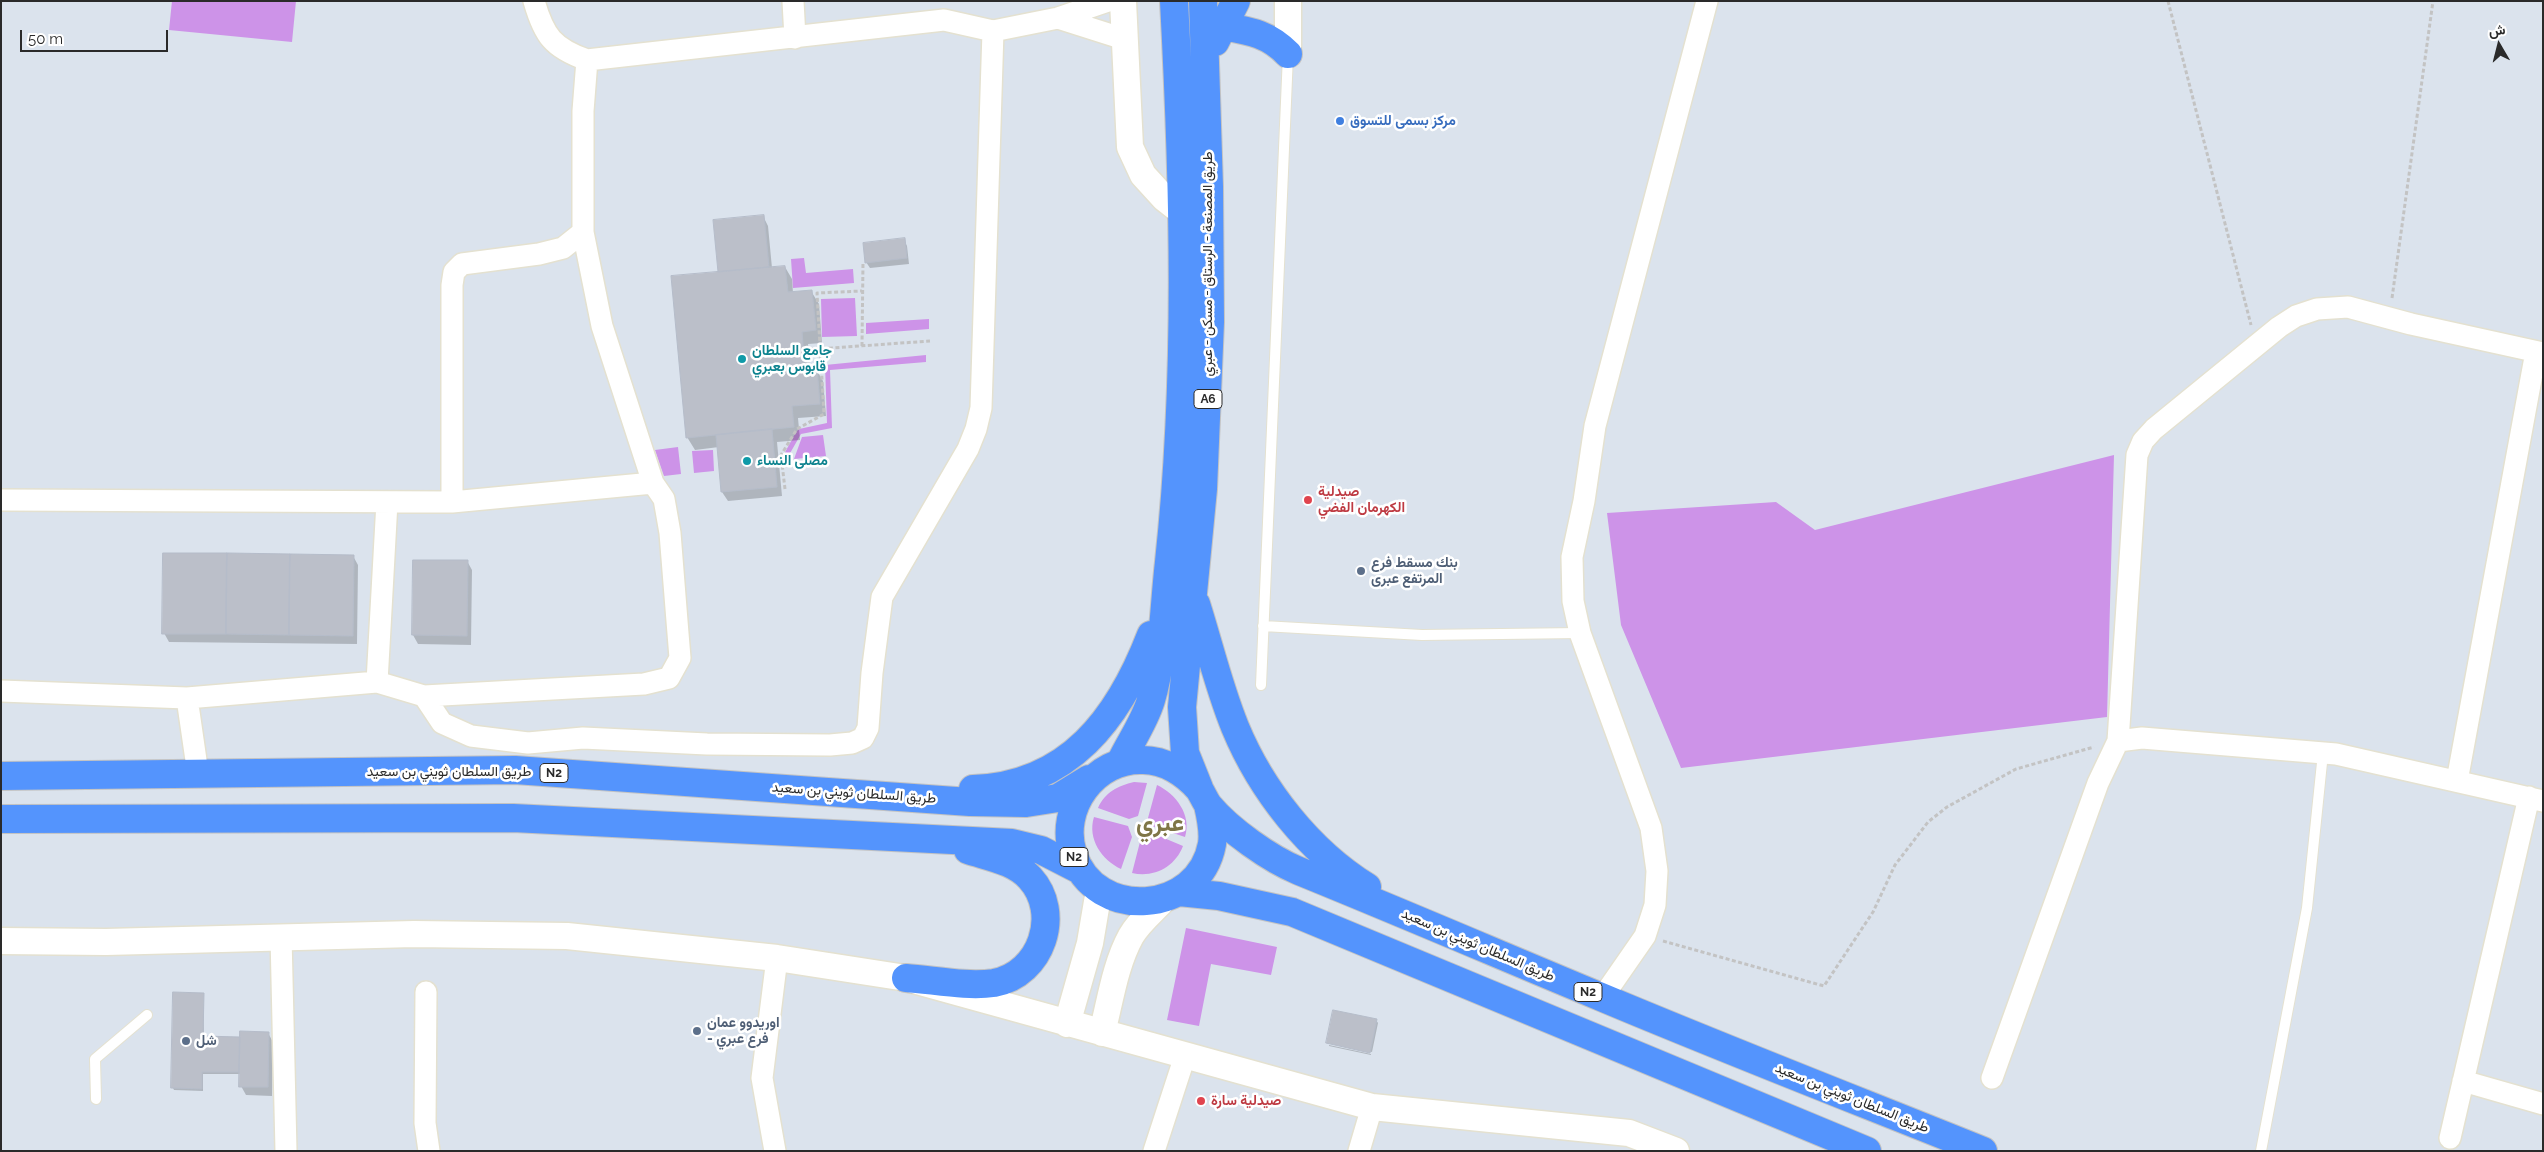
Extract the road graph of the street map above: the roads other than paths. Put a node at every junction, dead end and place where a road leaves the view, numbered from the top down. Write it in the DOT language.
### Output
graph roads {
  1 [pos="534,1"];
  2 [pos="793,1"];
  3 [pos="1108,1"];
  4 [pos="1123,1"];
  5 [pos="1174,1"];
  6 [pos="1203,1"];
  7 [pos="1236,1"];
  8 [pos="1288,1"];
  9 [pos="1707,1"];
  10 [pos="1058,18"];
  11 [pos="1223,26"];
  12 [pos="993,31"];
  13 [pos="795,38"];
  14 [pos="1124,38"];
  15 [pos="1288,54"];
  16 [pos="587,60"];
  17 [pos="1205,61"];
  18 [pos="1183,213"];
  19 [pos="583,232"];
  20 [pos="2540,352"];
  21 [pos="653,483"];
  22 [pos="1,500"];
  23 [pos="386,502"];
  24 [pos="452,502"];
  25 [pos="1179,591"];
  26 [pos="1263,626"];
  27 [pos="1580,633"];
  28 [pos="377,682"];
  29 [pos="1261,686"];
  30 [pos="1,691"];
  31 [pos="424,696"];
  32 [pos="187,698"];
  33 [pos="2118,741"];
  34 [pos="2323,753"];
  35 [pos="1110,768"];
  36 [pos="198,774"];
  37 [pos="1,776"];
  38 [pos="2457,781"];
  39 [pos="874,794"];
  40 [pos="1205,798"];
  41 [pos="2536,799"];
  42 [pos="1,819"];
  43 [pos="928,838"];
  44 [pos="1080,870"];
  45 [pos="1099,890"];
  46 [pos="1172,896"];
  47 [pos="1442,929"];
  48 [pos="282,936"];
  49 [pos="1,942"];
  50 [pos="777,958"];
  51 [pos="906,978"];
  52 [pos="426,992"];
  53 [pos="1602,998"];
  54 [pos="147,1015"];
  55 [pos="1068,1024"];
  56 [pos="1102,1033"];
  57 [pos="1185,1056"];
  58 [pos="1992,1078"];
  59 [pos="2463,1081"];
  60 [pos="96,1099"];
  61 [pos="2543,1104"];
  62 [pos="1372,1106"];
  63 [pos="2450,1138"];
  64 [pos="286,1151"];
  65 [pos="428,1151"];
  66 [pos="775,1151"];
  67 [pos="1154,1151"];
  68 [pos="1359,1151"];
  69 [pos="1676,1151"];
  70 [pos="1867,1151"];
  71 [pos="1983,1151"];
  72 [pos="2261,1151"];
  1 -- 16 [label="street"];
  2 -- 13 [label="street"];
  3 -- 10 [label="street"];
  4 -- 14 [label="street"];
  5 -- 18 [label="highway, طريق المصنعة - الرستاق - مسكن - عبري / A6"];
  6 -- 17 [label="highway, طريق المصنعة - الرستاق - مسكن - عبري / A6"];
  7 -- 11 [label="highway"];
  8 -- 15 [label="street"];
  9 -- 27 [label="street"];
  10 -- 12 [label="street"];
  10 -- 14 [label="street"];
  11 -- 15 [label="highway"];
  11 -- 17 [label="highway"];
  12 -- 13 [label="street"];
  12 -- 31 [label="street"];
  13 -- 16 [label="street"];
  14 -- 18 [label="street"];
  15 -- 26 [label="lane"];
  16 -- 19 [label="street"];
  17 -- 25 [label="highway, طريق المصنعة - الرستاق - مسكن - عبري / A6"];
  18 -- 25 [label="highway, طريق المصنعة - الرستاق - مسكن - عبري / A6"];
  19 -- 21 [label="street"];
  19 -- 24 [label="street"];
  20 -- 33 [label="street"];
  20 -- 38 [label="street"];
  21 -- 24 [label="street"];
  21 -- 31 [label="street"];
  22 -- 23 [label="street"];
  23 -- 24 [label="street"];
  23 -- 28 [label="street"];
  25 -- 35 [label="highway, طريق المصنعة - الرستاق - مسكن - عبري / A6"];
  25 -- 39 [label="highway"];
  25 -- 40 [label="highway, طريق المصنعة - الرستاق - مسكن - عبري / A6"];
  25 -- 47 [label="highway"];
  26 -- 27 [label="lane"];
  26 -- 29 [label="lane"];
  27 -- 53 [label="street"];
  28 -- 31 [label="street"];
  28 -- 32 [label="street"];
  30 -- 32 [label="street"];
  32 -- 36 [label="street"];
  33 -- 34 [label="street"];
  33 -- 58 [label="street"];
  34 -- 38 [label="street"];
  34 -- 72 [label="lane"];
  35 -- 39 [label="highway, طريق السلطان ثويني بن سعيد / N2"];
  35 -- 40 [label="highway, N2"];
  35 -- 44 [label="highway, N2"];
  36 -- 37 [label="highway, طريق السلطان ثويني بن سعيد / N2"];
  36 -- 39 [label="highway, طريق السلطان ثويني بن سعيد / N2"];
  38 -- 41 [label="street"];
  40 -- 46 [label="highway"];
  40 -- 47 [label="highway, طريق السلطان ثويني بن سعيد / N2"];
  41 -- 59 [label="street"];
  42 -- 43 [label="highway, N2"];
  43 -- 44 [label="highway, N2"];
  43 -- 51 [label="highway"];
  44 -- 45 [label="highway, N2"];
  45 -- 46 [label="highway, N2"];
  45 -- 55 [label="street"];
  46 -- 56 [label="street"];
  46 -- 70 [label="highway, N2"];
  47 -- 53 [label="highway, طريق السلطان ثويني بن سعيد / N2"];
  48 -- 49 [label="street"];
  48 -- 50 [label="street"];
  48 -- 64 [label="street"];
  50 -- 51 [label="street"];
  50 -- 66 [label="street"];
  51 -- 55 [label="street"];
  52 -- 65 [label="street"];
  53 -- 71 [label="highway, طريق السلطان ثويني بن سعيد / N2"];
  54 -- 60 [label="lane"];
  55 -- 56 [label="street"];
  56 -- 57 [label="street"];
  57 -- 62 [label="street"];
  57 -- 67 [label="street"];
  59 -- 61 [label="street"];
  59 -- 63 [label="street"];
  62 -- 68 [label="street"];
  62 -- 69 [label="street"];
}
